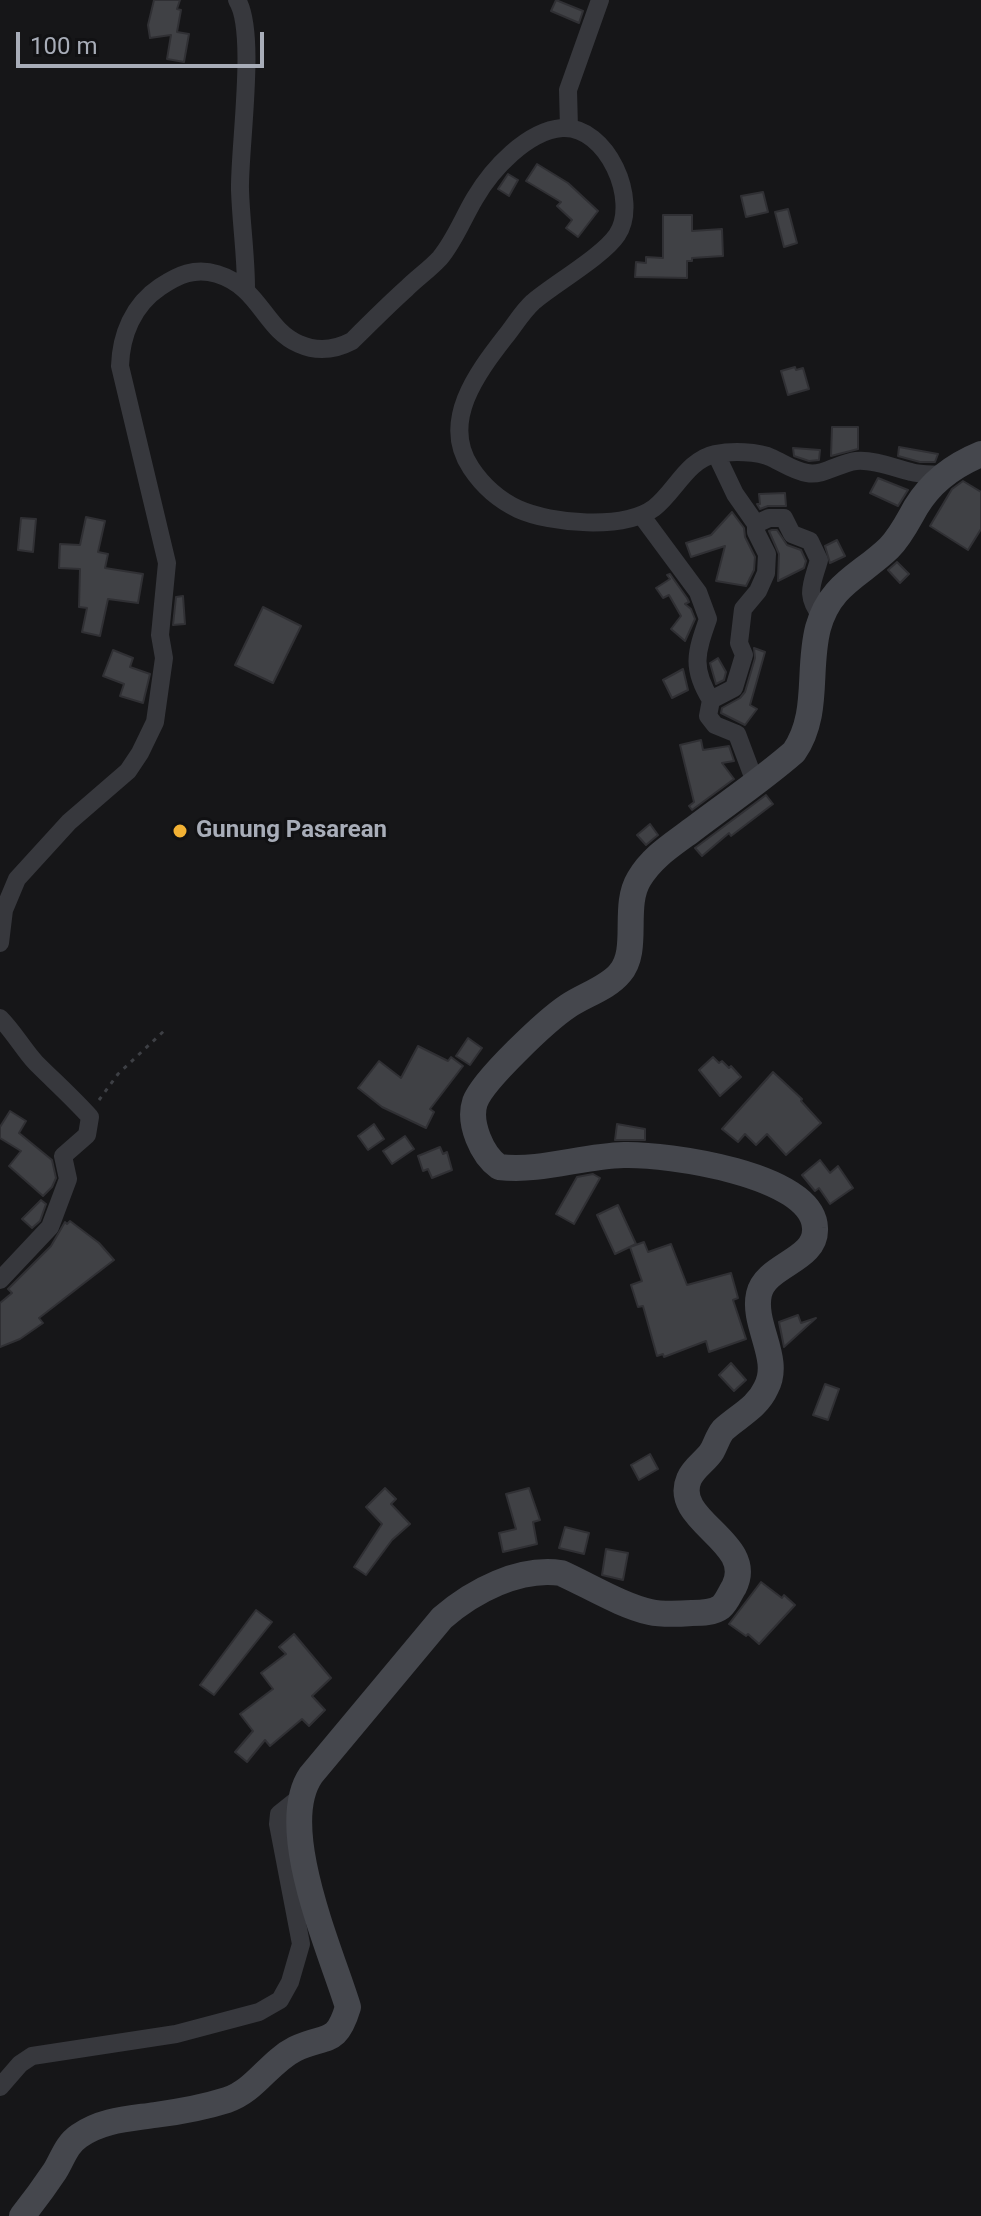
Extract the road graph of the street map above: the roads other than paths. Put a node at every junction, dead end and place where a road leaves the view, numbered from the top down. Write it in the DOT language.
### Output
graph roads {
  1 [pos="237,0"];
  2 [pos="600,0"];
  3 [pos="569,128"];
  4 [pos="246,288"];
  5 [pos="716,454"];
  6 [pos="981,454"];
  7 [pos="943,475"];
  8 [pos="641,515"];
  9 [pos="756,524"];
  10 [pos="822,617"];
  11 [pos="711,700"];
  12 [pos="755,782"];
  13 [pos="2,909"];
  14 [pos="0,943"];
  15 [pos="0,1018"];
  16 [pos="0,1280"];
  17 [pos="299,1798"];
  18 [pos="0,2087"];
  19 [pos="22,2216"];
  1 -- 4 [label="street"];
  2 -- 3 [label="street"];
  3 -- 4 [label="street"];
  3 -- 8 [label="street"];
  4 -- 13 [label="street"];
  5 -- 7 [label="street"];
  5 -- 8 [label="street"];
  5 -- 9 [label="street"];
  6 -- 7 [label="street"];
  7 -- 10 [label="street"];
  8 -- 11 [label="street"];
  9 -- 10 [label="street"];
  9 -- 11 [label="street"];
  10 -- 12 [label="street"];
  11 -- 12 [label="street"];
  12 -- 17 [label="street"];
  13 -- 14 [label="street"];
  15 -- 16 [label="street"];
  17 -- 18 [label="street"];
  17 -- 19 [label="street"];
}
